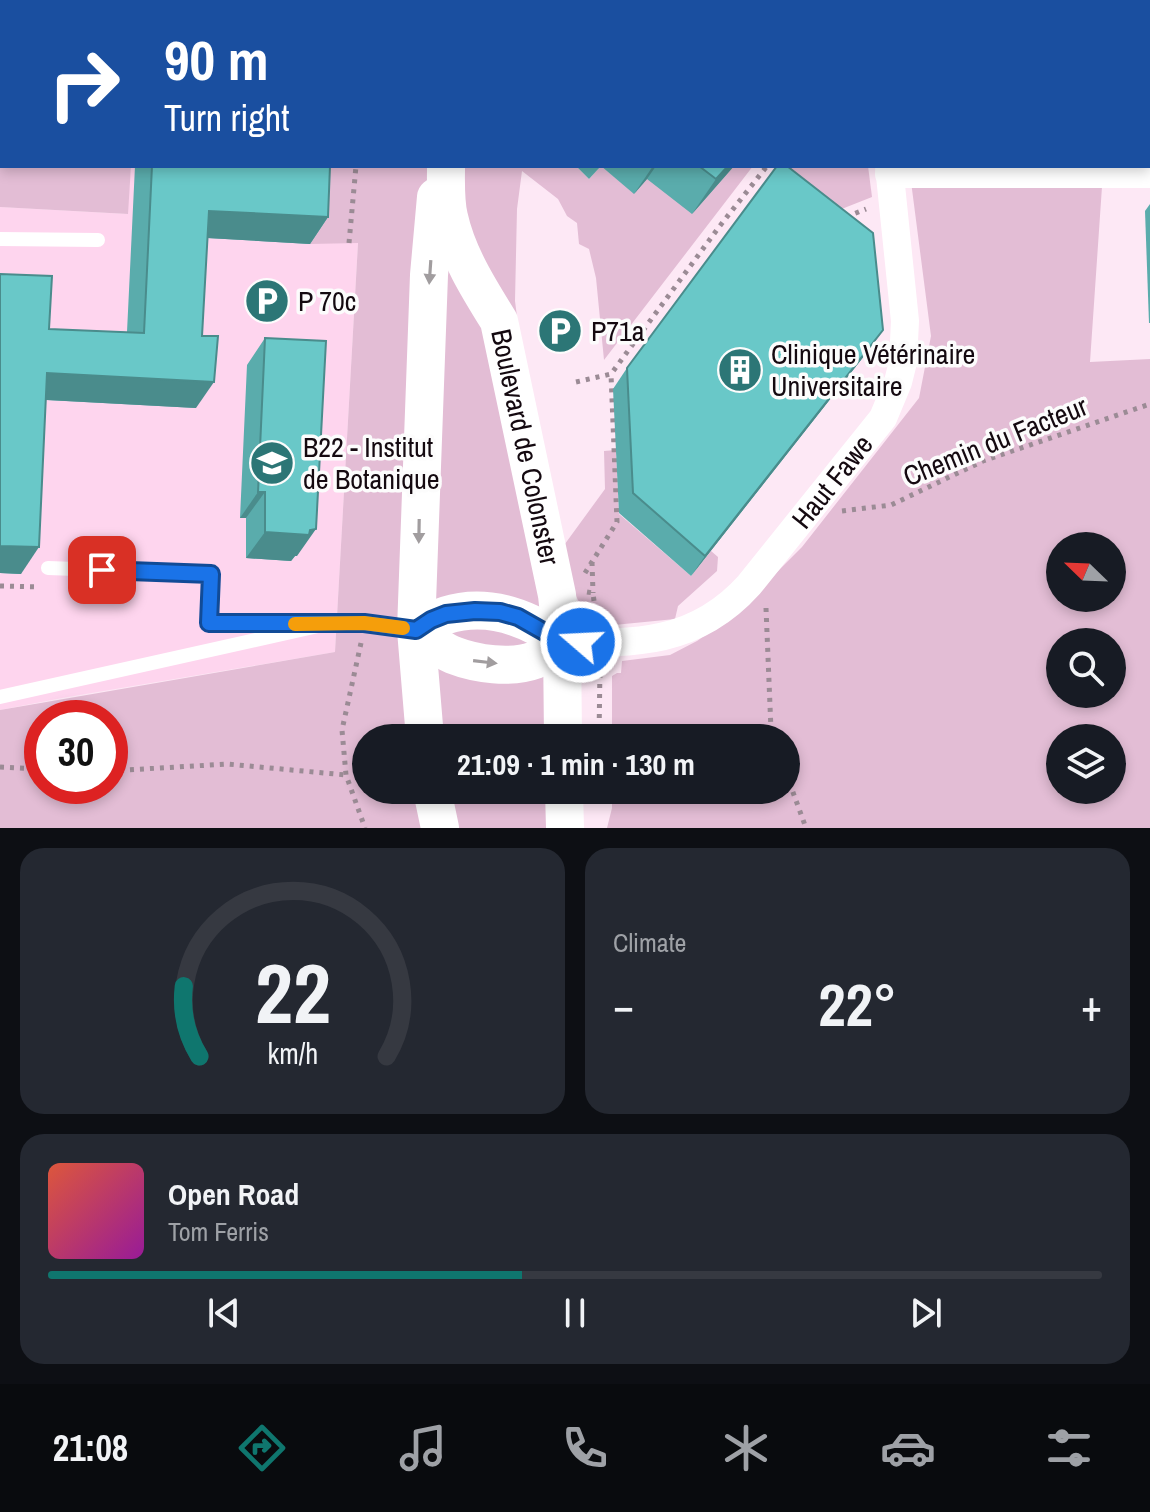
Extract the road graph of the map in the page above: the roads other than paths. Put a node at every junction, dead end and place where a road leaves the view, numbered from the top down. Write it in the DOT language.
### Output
graph roads {
  1 [pos="439,168"];
  2 [pos="446,168"];
  3 [pos="1150,174"];
  4 [pos="890,180"];
  5 [pos="0,239"];
  6 [pos="98,240"];
  7 [pos="48,568"];
  8 [pos="327,624"];
  9 [pos="416,630"];
  10 [pos="562,642"];
  11 [pos="0,697"];
  12 [pos="424,724"];
  13 [pos="563,724"];
  14 [pos="435,804"];
  15 [pos="564,804"];
  16 [pos="440,828"];
  17 [pos="565,828"];
  1 -- 9 [label="main road, one-way"];
  2 -- 10 [label="main road, Boulevard de Colonster"];
  3 -- 4 [label="street"];
  4 -- 10 [label="street, Haut Fawe"];
  5 -- 6 [label="lane"];
  7 -- 8 [label="lane"];
  8 -- 9 [label="lane"];
  8 -- 11 [label="lane"];
  9 -- 10 [label="main road"];
  9 -- 10 [label="main road, one-way"];
  9 -- 12 [label="main road"];
  10 -- 13 [label="main road, Boulevard de Colonster"];
  14 -- 16 [label="main road"];
  15 -- 17 [label="main road"];
}
